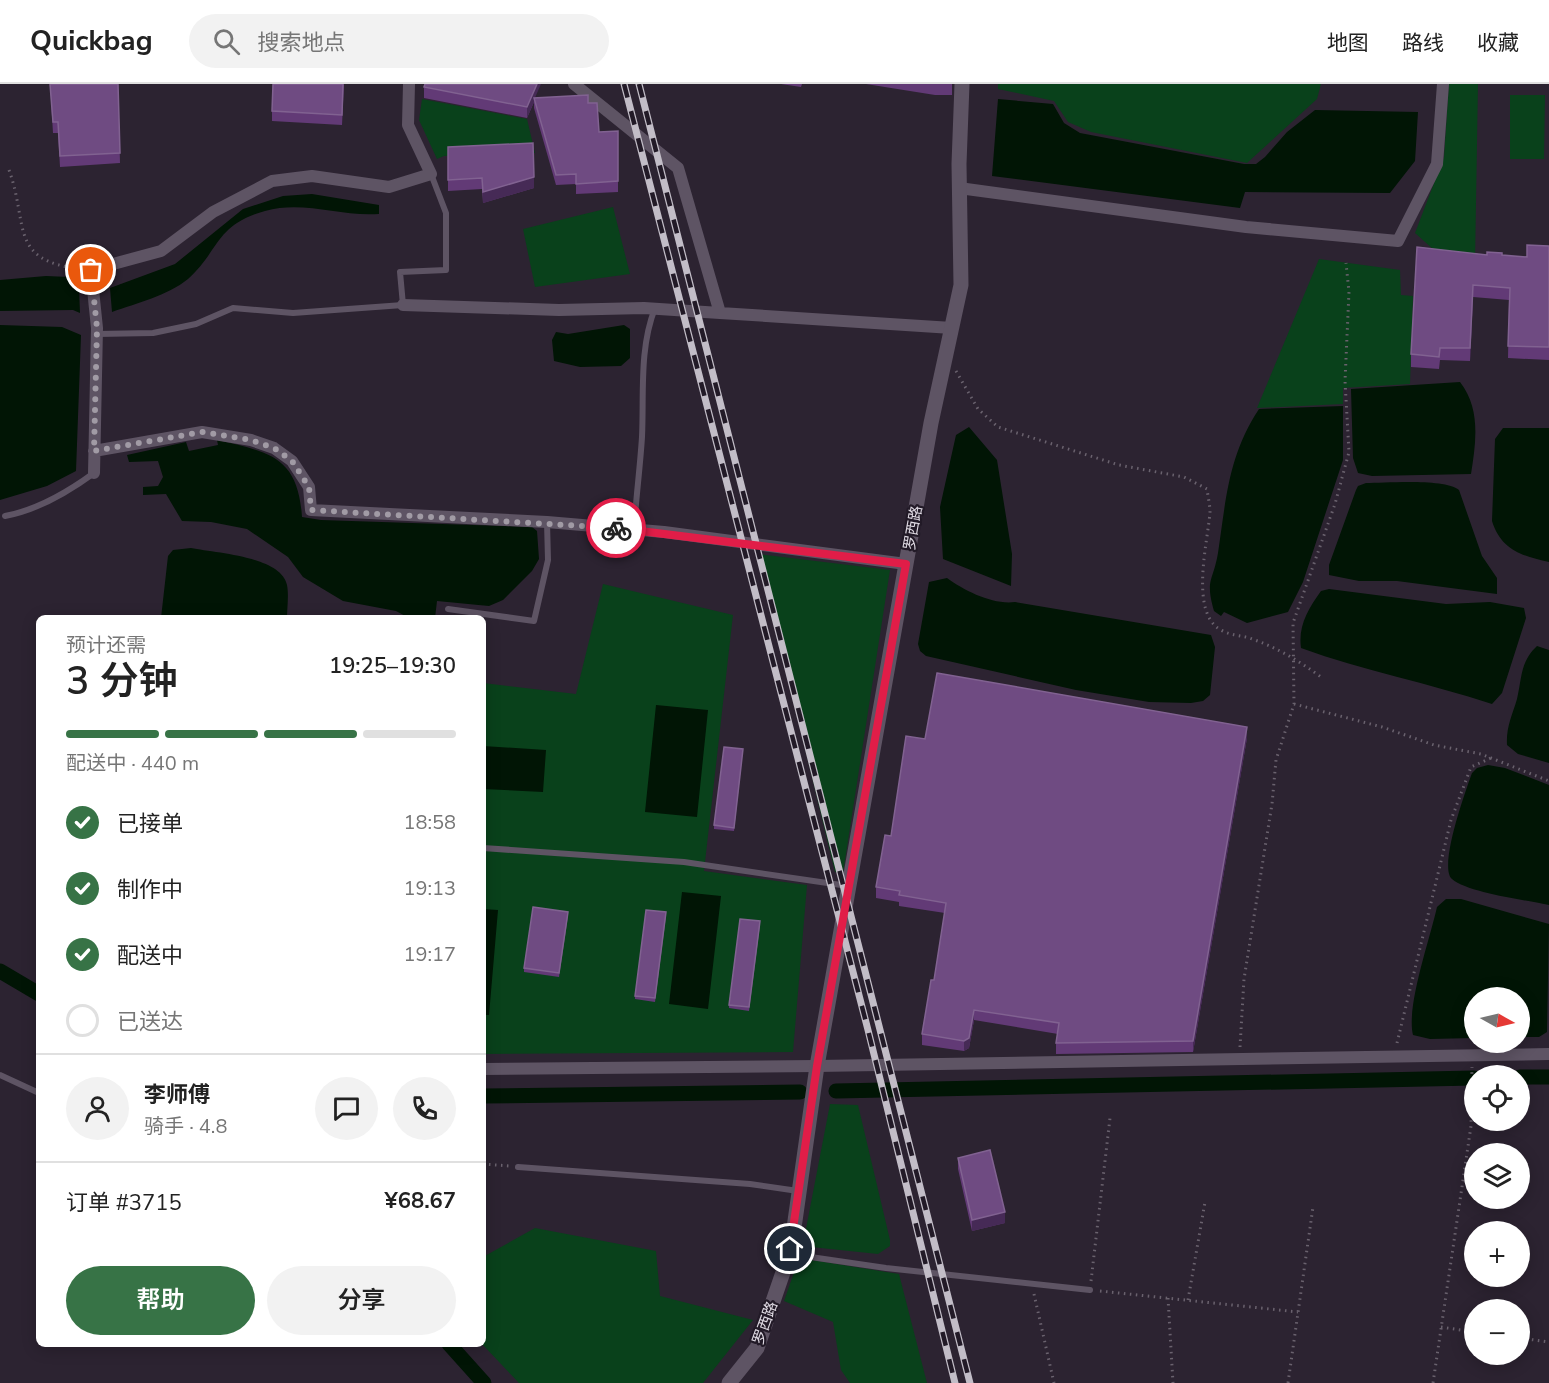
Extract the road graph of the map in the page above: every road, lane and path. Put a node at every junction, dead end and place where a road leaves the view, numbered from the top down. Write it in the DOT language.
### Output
graph roads {
  1 [pos="409,84"];
  2 [pos="574,84"];
  3 [pos="962,84"];
  4 [pos="1443,84"];
  5 [pos="9,170"];
  6 [pos="431,174"];
  7 [pos="959,188"];
  8 [pos="1346,263"];
  9 [pos="91,270"];
  10 [pos="403,305"];
  11 [pos="655,309"];
  12 [pos="720,313"];
  13 [pos="952,328"];
  14 [pos="96,334"];
  15 [pos="944,365"];
  16 [pos="94,451"];
  17 [pos="94,473"];
  18 [pos="5,516"];
  19 [pos="547,522"];
  20 [pos="634,530"];
  21 [pos="906,564"];
  22 [pos="448,609"];
  23 [pos="1294,657"];
  24 [pos="1321,677"];
  25 [pos="1294,704"];
  26 [pos="1491,758"];
  27 [pos="1549,781"];
  28 [pos="486,848"];
  29 [pos="849,886"];
  30 [pos="1549,1054"];
  31 [pos="1471,1056"];
  32 [pos="1393,1057"];
  33 [pos="1240,1059"];
  34 [pos="817,1066"];
  35 [pos="486,1069"];
  36 [pos="0,1075"];
  37 [pos="36,1092"];
  38 [pos="1110,1118"];
  39 [pos="486,1164"];
  40 [pos="518,1167"];
  41 [pos="799,1191"];
  42 [pos="1205,1202"];
  43 [pos="1313,1207"];
  44 [pos="789,1254"];
  45 [pos="1032,1284"];
  46 [pos="1090,1290"];
  47 [pos="1168,1298"];
  48 [pos="1188,1300"];
  49 [pos="1298,1312"];
  50 [pos="1442,1327"];
  51 [pos="1464,1330"];
  52 [pos="1530,1339"];
  53 [pos="1549,1342"];
  54 [pos="729,1383"];
  55 [pos="1054,1383"];
  56 [pos="1173,1383"];
  57 [pos="1288,1383"];
  58 [pos="1433,1383"];
  1 -- 6 [label="street"];
  2 -- 12 [label="street"];
  3 -- 7 [label="street, 罗西路"];
  4 -- 7 [label="street"];
  5 -- 9 [label="path"];
  6 -- 9 [label="street"];
  6 -- 10 [label="lane"];
  7 -- 13 [label="street, 罗西路"];
  8 -- 23 [label="path"];
  9 -- 14 [label="street"];
  10 -- 11 [label="street"];
  10 -- 14 [label="lane"];
  11 -- 12 [label="street"];
  11 -- 20 [label="lane"];
  12 -- 13 [label="street"];
  13 -- 15 [label="street, 罗西路"];
  14 -- 16 [label="street"];
  15 -- 21 [label="street, 罗西路"];
  15 -- 23 [label="path"];
  16 -- 17 [label="street"];
  16 -- 19 [label="street"];
  17 -- 18 [label="lane"];
  19 -- 20 [label="street"];
  19 -- 22 [label="lane"];
  20 -- 21 [label="street"];
  21 -- 29 [label="street, 罗西路"];
  23 -- 24 [label="path"];
  23 -- 25 [label="path"];
  25 -- 26 [label="path"];
  25 -- 33 [label="path"];
  26 -- 27 [label="path"];
  26 -- 32 [label="path"];
  28 -- 29 [label="lane"];
  29 -- 34 [label="street, 罗西路"];
  30 -- 32 [label="street"];
  31 -- 50 [label="path"];
  32 -- 33 [label="street"];
  33 -- 34 [label="street"];
  34 -- 35 [label="street"];
  34 -- 41 [label="street, 罗西路"];
  36 -- 37 [label="lane"];
  38 -- 46 [label="path"];
  39 -- 40 [label="path"];
  40 -- 41 [label="lane"];
  41 -- 44 [label="street, 罗西路"];
  42 -- 48 [label="path"];
  43 -- 49 [label="path"];
  44 -- 45 [label="lane"];
  44 -- 54 [label="street, 罗西路"];
  45 -- 46 [label="lane"];
  45 -- 55 [label="path"];
  46 -- 47 [label="path"];
  47 -- 48 [label="path"];
  47 -- 56 [label="path"];
  48 -- 49 [label="path"];
  49 -- 57 [label="path"];
  50 -- 51 [label="path"];
  50 -- 58 [label="path"];
  52 -- 53 [label="path"];
}
